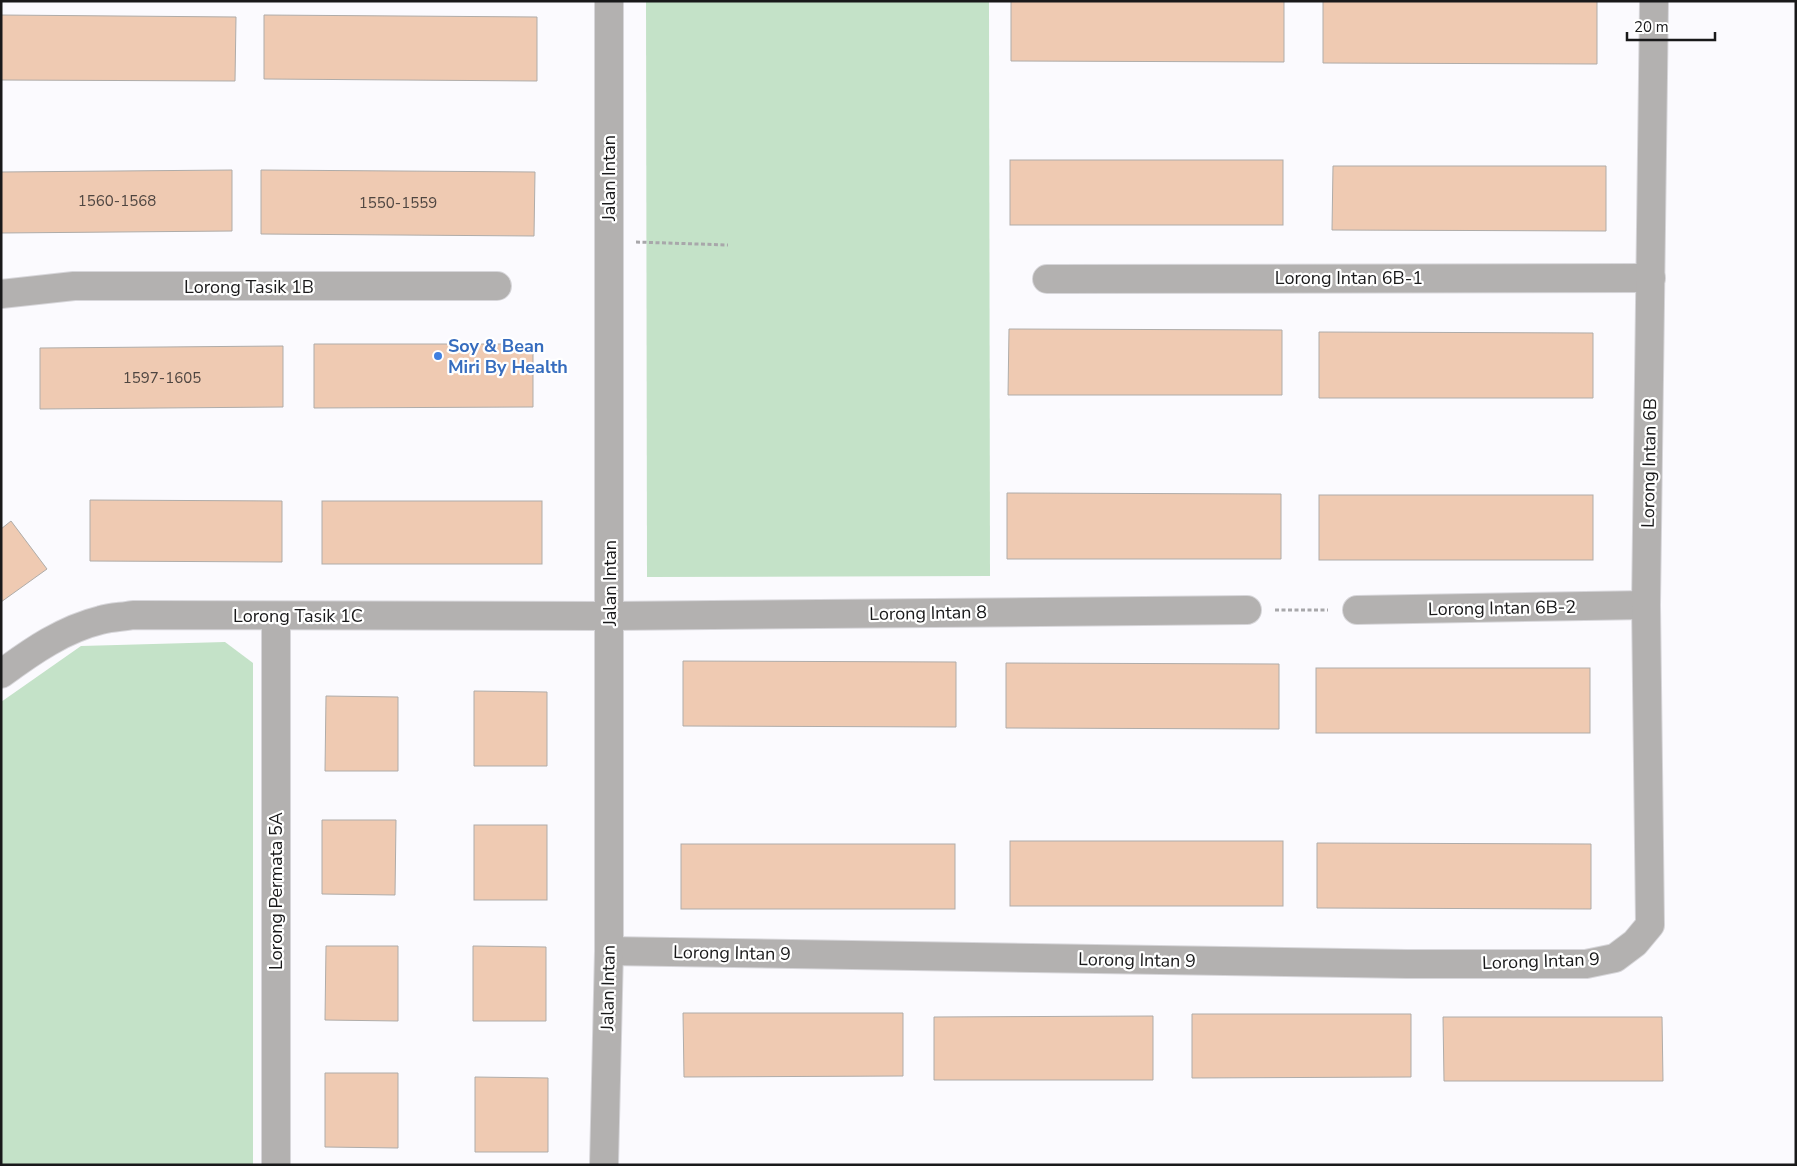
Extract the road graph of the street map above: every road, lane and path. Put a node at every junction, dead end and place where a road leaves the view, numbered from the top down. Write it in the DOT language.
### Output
graph roads {
  1 [pos="609,1"];
  2 [pos="1654,1"];
  3 [pos="610,241"];
  4 [pos="728,245"];
  5 [pos="1651,278"];
  6 [pos="1047,279"];
  7 [pos="498,286"];
  8 [pos="1,294"];
  9 [pos="1646,606"];
  10 [pos="1247,610"];
  11 [pos="1357,610"];
  12 [pos="610,616"];
  13 [pos="276,617"];
  14 [pos="1,674"];
  15 [pos="1650,925"];
  16 [pos="609,951"];
  17 [pos="276,1165"];
  18 [pos="604,1165"];
  1 -- 3 [label="street, Jalan Intan"];
  2 -- 5 [label="street, Lorong Intan 6B"];
  3 -- 4 [label="path"];
  3 -- 12 [label="street, Jalan Intan"];
  5 -- 6 [label="street, Lorong Intan 6B-1"];
  5 -- 9 [label="street, Lorong Intan 6B"];
  7 -- 8 [label="street, Lorong Tasik 1B"];
  9 -- 11 [label="street, Lorong Intan 6B-2"];
  9 -- 15 [label="street, Lorong Intan 6B"];
  10 -- 11 [label="path"];
  10 -- 12 [label="street, Lorong Intan 8"];
  12 -- 13 [label="street, Lorong Tasik 1C"];
  12 -- 16 [label="street, Jalan Intan"];
  13 -- 14 [label="street, Lorong Tasik 1C"];
  13 -- 17 [label="street, Lorong Permata 5A"];
  15 -- 16 [label="street, Lorong Intan 9"];
  16 -- 18 [label="street, Jalan Intan"];
}
